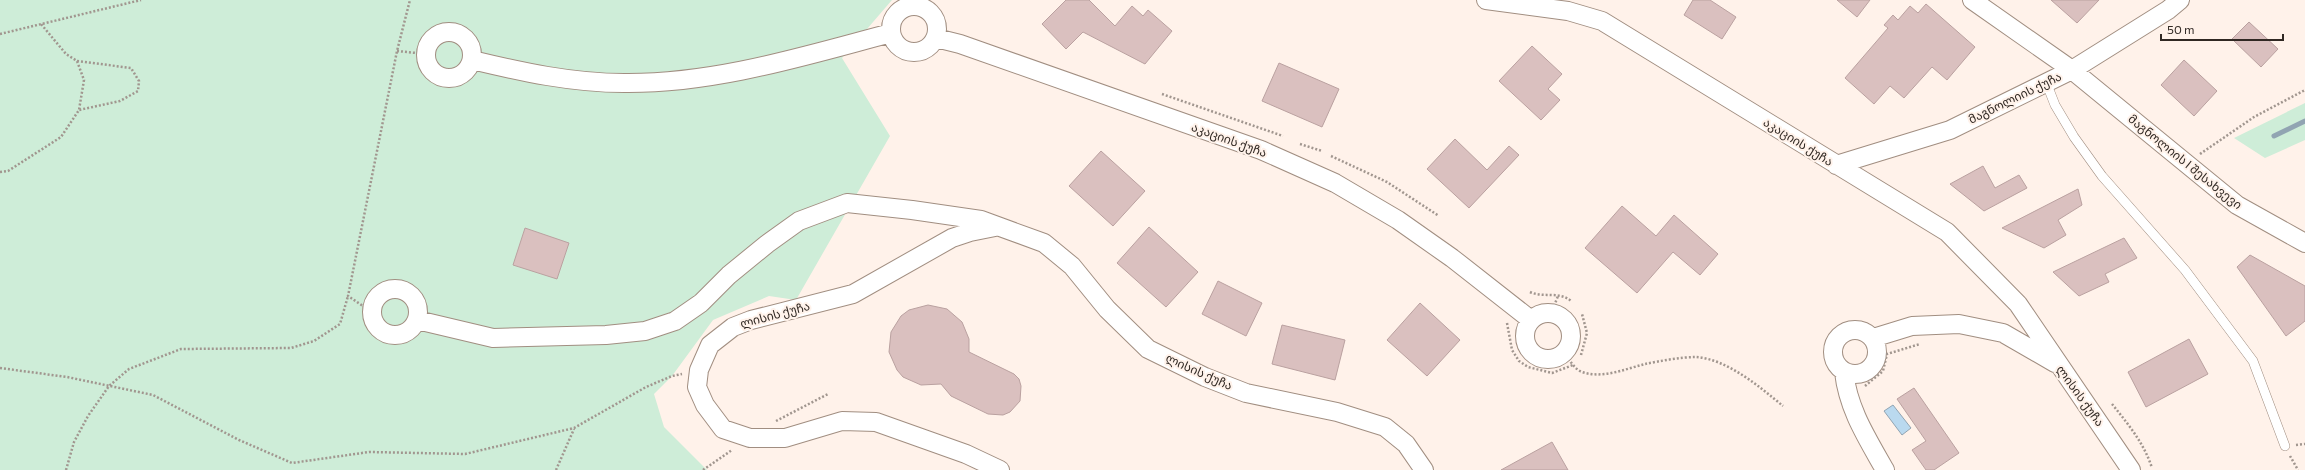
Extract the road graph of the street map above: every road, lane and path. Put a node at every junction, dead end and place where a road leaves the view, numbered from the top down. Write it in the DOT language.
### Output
graph roads {
  1 [pos="141,0"];
  2 [pos="410,0"];
  3 [pos="1486,0"];
  4 [pos="1972,0"];
  5 [pos="2180,0"];
  6 [pos="926,4"];
  7 [pos="41,24"];
  8 [pos="891,33"];
  9 [pos="0,34"];
  10 [pos="936,38"];
  11 [pos="397,51"];
  12 [pos="426,54"];
  13 [pos="472,60"];
  14 [pos="77,61"];
  15 [pos="2072,70"];
  16 [pos="2046,82"];
  17 [pos="2305,90"];
  18 [pos="1162,94"];
  19 [pos="79,110"];
  20 [pos="1283,136"];
  21 [pos="1300,144"];
  22 [pos="1322,151"];
  23 [pos="1331,156"];
  24 [pos="2186,164"];
  25 [pos="1836,165"];
  26 [pos="0,172"];
  27 [pos="1439,216"];
  28 [pos="998,227"];
  29 [pos="2305,243"];
  30 [pos="1530,292"];
  31 [pos="348,296"];
  32 [pos="1558,296"];
  33 [pos="1571,301"];
  34 [pos="1554,306"];
  35 [pos="372,312"];
  36 [pos="1582,314"];
  37 [pos="1505,319"];
  38 [pos="417,320"];
  39 [pos="1531,320"];
  40 [pos="1873,338"];
  41 [pos="1921,343"];
  42 [pos="1573,357"];
  43 [pos="2060,365"];
  44 [pos="0,368"];
  45 [pos="699,370"];
  46 [pos="1844,372"];
  47 [pos="109,386"];
  48 [pos="1865,392"];
  49 [pos="828,394"];
  50 [pos="2112,404"];
  51 [pos="1783,406"];
  52 [pos="774,422"];
  53 [pos="574,428"];
  54 [pos="750,438"];
  55 [pos="2284,446"];
  56 [pos="2152,468"];
  57 [pos="66,470"];
  58 [pos="556,470"];
  59 [pos="703,470"];
  60 [pos="1000,470"];
  61 [pos="1424,470"];
  62 [pos="1885,470"];
  63 [pos="2131,470"];
  1 -- 7 [label="path"];
  2 -- 11 [label="path"];
  3 -- 25 [label="street, აკაციის ქუჩა"];
  4 -- 15 [label="street, მაგნოლიის I შესახვევი"];
  5 -- 15 [label="street, მაგნოლიის ქუჩა"];
  6 -- 8 [label="street"];
  6 -- 10 [label="street"];
  7 -- 9 [label="path"];
  7 -- 14 [label="path"];
  8 -- 10 [label="street"];
  8 -- 13 [label="street"];
  10 -- 39 [label="street, აკაციის ქუჩა"];
  11 -- 12 [label="path"];
  11 -- 31 [label="path"];
  12 -- 13 [label="street"];
  12 -- 13 [label="street"];
  14 -- 19 [label="path"];
  14 -- 19 [label="path"];
  15 -- 16 [label="street, მაგნოლიის ქუჩა"];
  15 -- 24 [label="street, მაგნოლიის I შესახვევი"];
  16 -- 25 [label="street, მაგნოლიის ქუჩა"];
  16 -- 55 [label="lane"];
  17 -- 24 [label="path"];
  18 -- 20 [label="path"];
  19 -- 26 [label="path"];
  21 -- 22 [label="path"];
  23 -- 27 [label="path"];
  24 -- 29 [label="street, მაგნოლიის I შესახვევი"];
  25 -- 43 [label="street, აკაციის ქუჩა"];
  28 -- 38 [label="street, ლისის ქუჩა"];
  28 -- 45 [label="street, ლისის ქუჩა"];
  28 -- 61 [label="street, ლისის ქუჩა"];
  30 -- 32 [label="path"];
  31 -- 35 [label="path"];
  31 -- 47 [label="path"];
  32 -- 33 [label="path"];
  32 -- 34 [label="path"];
  35 -- 38 [label="street"];
  35 -- 38 [label="street"];
  36 -- 42 [label="path"];
  37 -- 42 [label="path"];
  39 -- 42 [label="street"];
  39 -- 42 [label="street"];
  40 -- 43 [label="street, ლისის ქუჩა"];
  40 -- 46 [label="street"];
  40 -- 46 [label="street"];
  41 -- 48 [label="path"];
  42 -- 51 [label="path"];
  43 -- 63 [label="street, ლისის ქუჩა"];
  44 -- 47 [label="path"];
  45 -- 53 [label="path"];
  45 -- 54 [label="street, ლისის ქუჩა"];
  46 -- 62 [label="street"];
  47 -- 53 [label="path"];
  47 -- 57 [label="path"];
  49 -- 52 [label="path"];
  50 -- 56 [label="path"];
  53 -- 58 [label="path"];
  54 -- 59 [label="path"];
  54 -- 60 [label="street, ლისის ქუჩა"];
}
